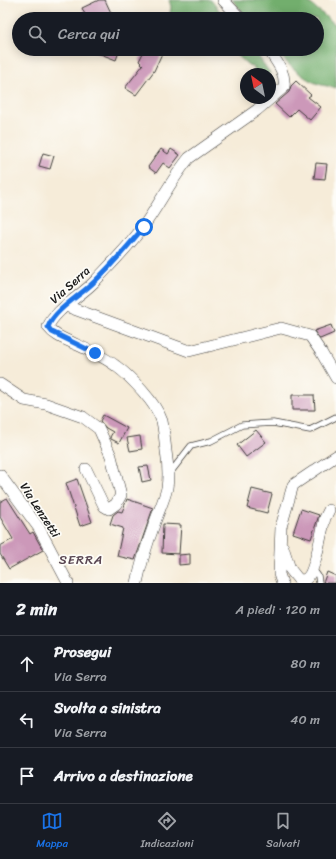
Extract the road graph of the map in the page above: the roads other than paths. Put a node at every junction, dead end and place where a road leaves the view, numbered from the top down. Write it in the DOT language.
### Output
graph roads {
  1 [pos="222,0"];
  2 [pos="233,12"];
  3 [pos="273,56"];
  4 [pos="66,306"];
  5 [pos="336,378"];
  6 [pos="0,384"];
  7 [pos="336,417"];
  8 [pos="336,456"];
  9 [pos="86,469"];
  10 [pos="0,474"];
  11 [pos="168,474"];
  12 [pos="329,510"];
  13 [pos="281,539"];
  14 [pos="313,568"];
  15 [pos="68,583"];
  16 [pos="137,583"];
  17 [pos="282,583"];
  18 [pos="319,583"];
  1 -- 2 [label="street"];
  3 -- 4 [label="street, Via Serra"];
  4 -- 5 [label="street"];
  4 -- 11 [label="street, Via Serra"];
  6 -- 9 [label="street"];
  7 -- 11 [label="lane"];
  8 -- 13 [label="street"];
  10 -- 15 [label="street, Via Lenzetti"];
  11 -- 16 [label="street, Via Serra"];
  12 -- 14 [label="street"];
  13 -- 14 [label="street"];
  13 -- 17 [label="street"];
  14 -- 18 [label="lane"];
}
